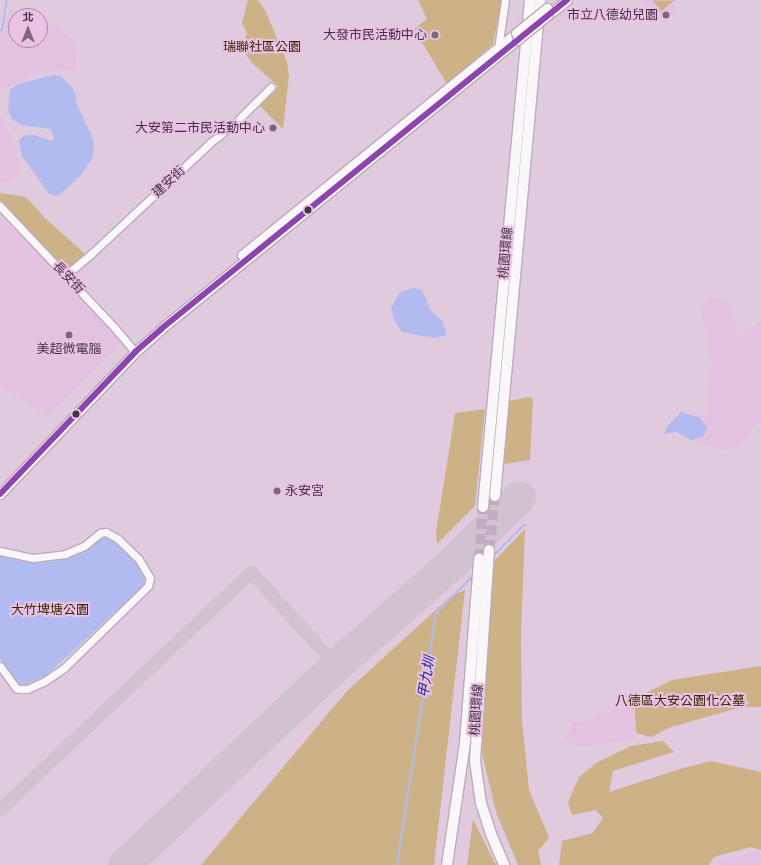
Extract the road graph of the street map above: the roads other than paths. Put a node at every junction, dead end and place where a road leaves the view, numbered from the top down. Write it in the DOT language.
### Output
graph roads {
  1 [pos="505,0"];
  2 [pos="530,0"];
  3 [pos="540,0"];
  4 [pos="557,0"];
  5 [pos="567,0"];
  6 [pos="548,12"];
  7 [pos="498,51"];
  8 [pos="271,87"];
  9 [pos="0,206"];
  10 [pos="66,275"];
  11 [pos="133,350"];
  12 [pos="0,486"];
  13 [pos="0,494"];
  14 [pos="495,496"];
  15 [pos="483,507"];
  16 [pos="0,551"];
  17 [pos="0,666"];
  18 [pos="449,865"];
  19 [pos="504,865"];
  1 -- 7 [label="street"];
  2 -- 15 [label="highway, 桃園環線"];
  3 -- 14 [label="highway, 桃園環線"];
  4 -- 6 [label="main road"];
  5 -- 6 [label="main road"];
  6 -- 7 [label="main road, bridge"];
  7 -- 11 [label="main road"];
  8 -- 10 [label="street, 建安街"];
  9 -- 10 [label="street, 長安街"];
  10 -- 11 [label="street, 長安街"];
  11 -- 12 [label="main road"];
  11 -- 13 [label="main road"];
  16 -- 17 [label="street"];
  18 -- 19 [label="highway, 桃園環線"];
}
